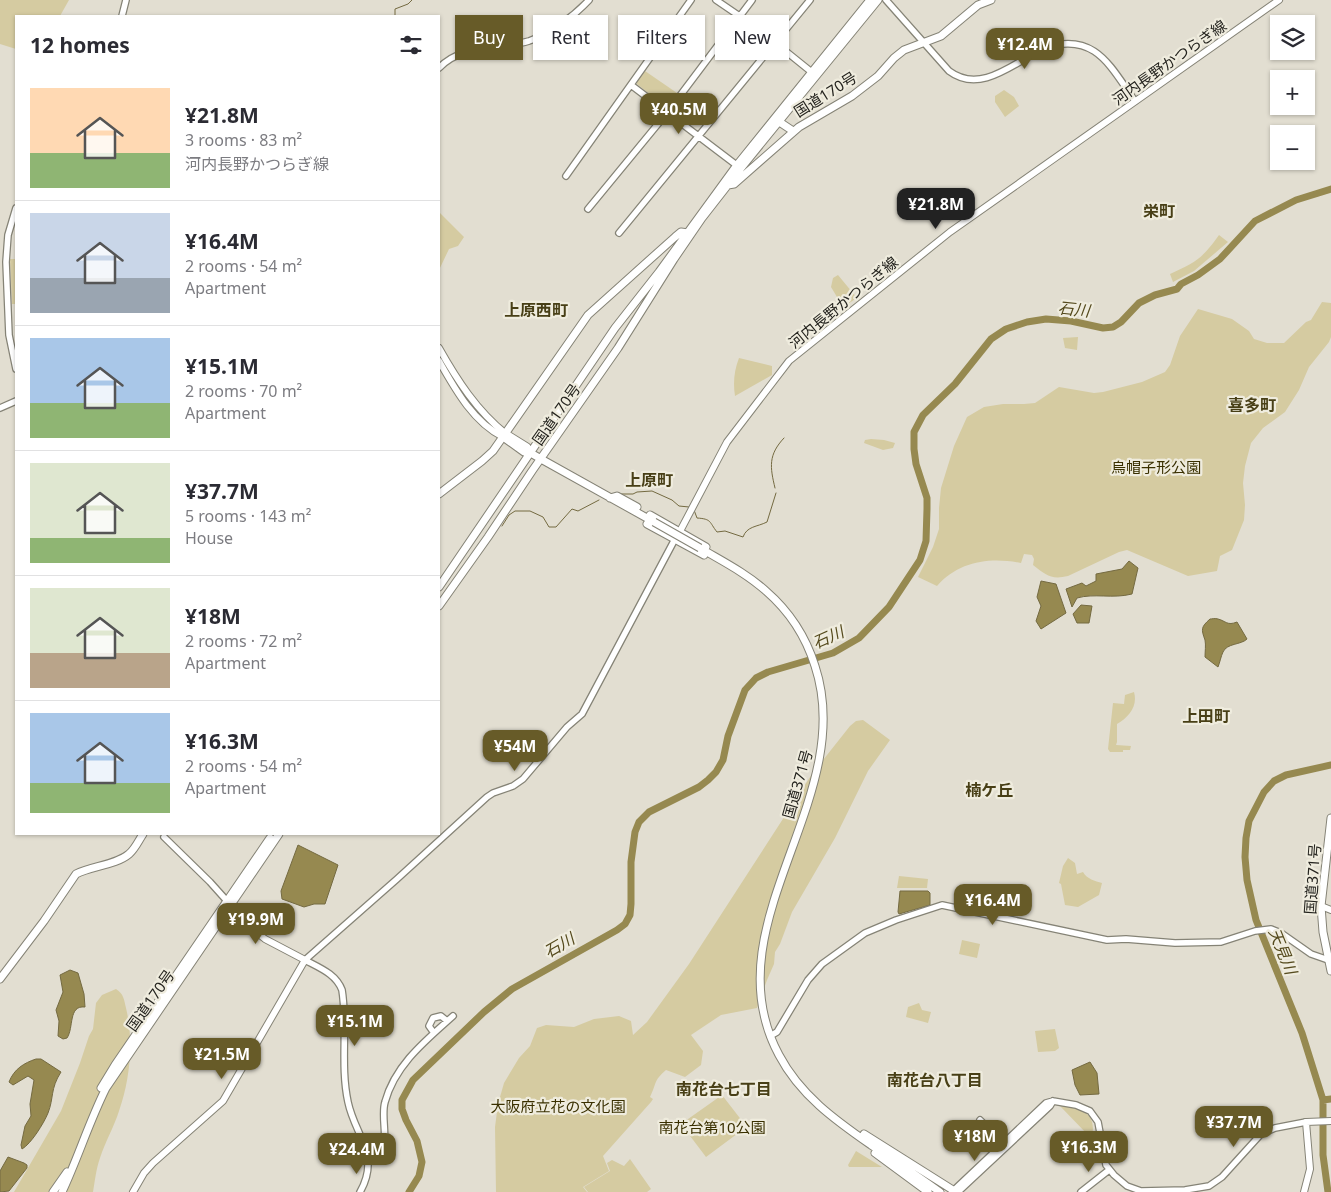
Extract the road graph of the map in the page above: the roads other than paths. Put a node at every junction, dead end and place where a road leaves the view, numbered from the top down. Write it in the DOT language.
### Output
graph roads {
  1 [pos="126,0"];
  2 [pos="589,0"];
  3 [pos="691,0"];
  4 [pos="716,0"];
  5 [pos="752,0"];
  6 [pos="810,0"];
  7 [pos="870,0"];
  8 [pos="878,0"];
  9 [pos="886,0"];
  10 [pos="991,0"];
  11 [pos="1279,0"];
  12 [pos="122,15"];
  13 [pos="739,15"];
  14 [pos="789,27"];
  15 [pos="924,43"];
  16 [pos="715,48"];
  17 [pos="789,53"];
  18 [pos="762,60"];
  19 [pos="440,67"];
  20 [pos="814,73"];
  21 [pos="631,85"];
  22 [pos="1135,101"];
  23 [pos="667,113"];
  24 [pos="777,120"];
  25 [pos="793,132"];
  26 [pos="698,137"];
  27 [pos="738,167"];
  28 [pos="566,176"];
  29 [pos="728,185"];
  30 [pos="588,209"];
  31 [pos="15,211"];
  32 [pos="619,233"];
  33 [pos="689,233"];
  34 [pos="3,262"];
  35 [pos="440,350"];
  36 [pos="15,363"];
  37 [pos="440,363"];
  38 [pos="15,401"];
  39 [pos="0,408"];
  40 [pos="505,436"];
  41 [pos="530,452"];
  42 [pos="541,458"];
  43 [pos="440,493"];
  44 [pos="610,498"];
  45 [pos="679,532"];
  46 [pos="675,539"];
  47 [pos="752,580"];
  48 [pos="440,586"];
  49 [pos="440,605"];
  50 [pos="1331,818"];
  51 [pos="142,835"];
  52 [pos="273,835"];
  53 [pos="279,835"];
  54 [pos="164,837"];
  55 [pos="229,903"];
  56 [pos="1321,906"];
  57 [pos="1331,910"];
  58 [pos="305,960"];
  59 [pos="1330,961"];
  60 [pos="1331,971"];
  61 [pos="0,979"];
  62 [pos="453,1016"];
  63 [pos="447,1021"];
  64 [pos="434,1033"];
  65 [pos="770,1036"];
  66 [pos="816,1103"];
  67 [pos="835,1119"];
  68 [pos="980,1120"];
  69 [pos="1330,1121"];
  70 [pos="1306,1122"];
  71 [pos="1005,1145"];
  72 [pos="368,1162"];
  73 [pos="1109,1170"];
  74 [pos="69,1173"];
  75 [pos="53,1192"];
  76 [pos="58,1192"];
  77 [pos="64,1192"];
  78 [pos="133,1192"];
  79 [pos="360,1192"];
  80 [pos="928,1192"];
  81 [pos="940,1192"];
  82 [pos="955,1192"];
  83 [pos="1081,1192"];
  84 [pos="1304,1192"];
  1 -- 12 [label="street"];
  2 -- 19 [label="street"];
  3 -- 21 [label="street"];
  4 -- 13 [label="street"];
  5 -- 13 [label="street"];
  6 -- 14 [label="street"];
  7 -- 20 [label="highway, 国道170号"];
  8 -- 20 [label="highway, 国道170号"];
  9 -- 15 [label="street"];
  10 -- 15 [label="highway, 国道170号"];
  11 -- 22 [label="main road, 河内長野かつらぎ線"];
  15 -- 22 [label="street"];
  15 -- 25 [label="highway, 国道170号"];
  16 -- 23 [label="street"];
  17 -- 20 [label="street"];
  18 -- 26 [label="street"];
  20 -- 24 [label="highway, 国道170号"];
  21 -- 23 [label="street"];
  21 -- 28 [label="street"];
  22 -- 45 [label="main road, 河内長野かつらぎ線"];
  23 -- 26 [label="street"];
  23 -- 30 [label="street"];
  24 -- 25 [label="highway"];
  24 -- 27 [label="highway, 国道170号"];
  25 -- 29 [label="highway, 国道170号"];
  26 -- 27 [label="street"];
  26 -- 32 [label="street"];
  27 -- 29 [label="highway, 国道170号"];
  27 -- 33 [label="highway, 国道170号"];
  29 -- 33 [label="highway, 国道170号"];
  31 -- 34 [label="street"];
  33 -- 40 [label="highway, 国道170号"];
  33 -- 41 [label="highway, 国道170号"];
  33 -- 42 [label="highway, 国道170号"];
  34 -- 36 [label="street"];
  35 -- 40 [label="main road"];
  37 -- 40 [label="main road"];
  38 -- 39 [label="street"];
  40 -- 41 [label="highway, 国道371号"];
  40 -- 43 [label="highway, 国道170号"];
  41 -- 42 [label="highway, 国道371号"];
  41 -- 48 [label="highway, 国道170号"];
  42 -- 44 [label="highway, 国道371号"];
  42 -- 49 [label="highway, 国道170号"];
  44 -- 45 [label="highway"];
  44 -- 46 [label="highway"];
  44 -- 47 [label="highway, 国道371号, bridge"];
  45 -- 46 [label="main road, 河内長野かつらぎ線"];
  45 -- 47 [label="highway"];
  46 -- 47 [label="highway"];
  46 -- 58 [label="street"];
  47 -- 65 [label="highway, 国道371号"];
  50 -- 56 [label="highway, 国道371号"];
  51 -- 61 [label="highway"];
  52 -- 55 [label="highway, 国道170号"];
  53 -- 55 [label="highway, 国道170号"];
  54 -- 55 [label="street"];
  55 -- 58 [label="main road"];
  55 -- 74 [label="highway, 国道170号"];
  56 -- 57 [label="main road"];
  56 -- 59 [label="highway, 国道371号"];
  58 -- 72 [label="street"];
  58 -- 78 [label="main road"];
  59 -- 60 [label="highway, 国道371号"];
  59 -- 65 [label="street"];
  62 -- 63 [label="street"];
  63 -- 64 [label="street"];
  63 -- 64 [label="street"];
  64 -- 72 [label="street"];
  65 -- 66 [label="highway, 国道371号"];
  66 -- 67 [label="highway, 国道371号"];
  66 -- 80 [label="highway"];
  67 -- 81 [label="highway, 国道371号"];
  67 -- 82 [label="highway"];
  68 -- 71 [label="street"];
  69 -- 70 [label="main road"];
  70 -- 73 [label="street"];
  70 -- 84 [label="main road"];
  71 -- 73 [label="street"];
  71 -- 82 [label="street"];
  72 -- 79 [label="street"];
  73 -- 83 [label="street"];
  74 -- 75 [label="highway"];
  74 -- 76 [label="highway, 国道170号"];
  74 -- 77 [label="highway"];
}
